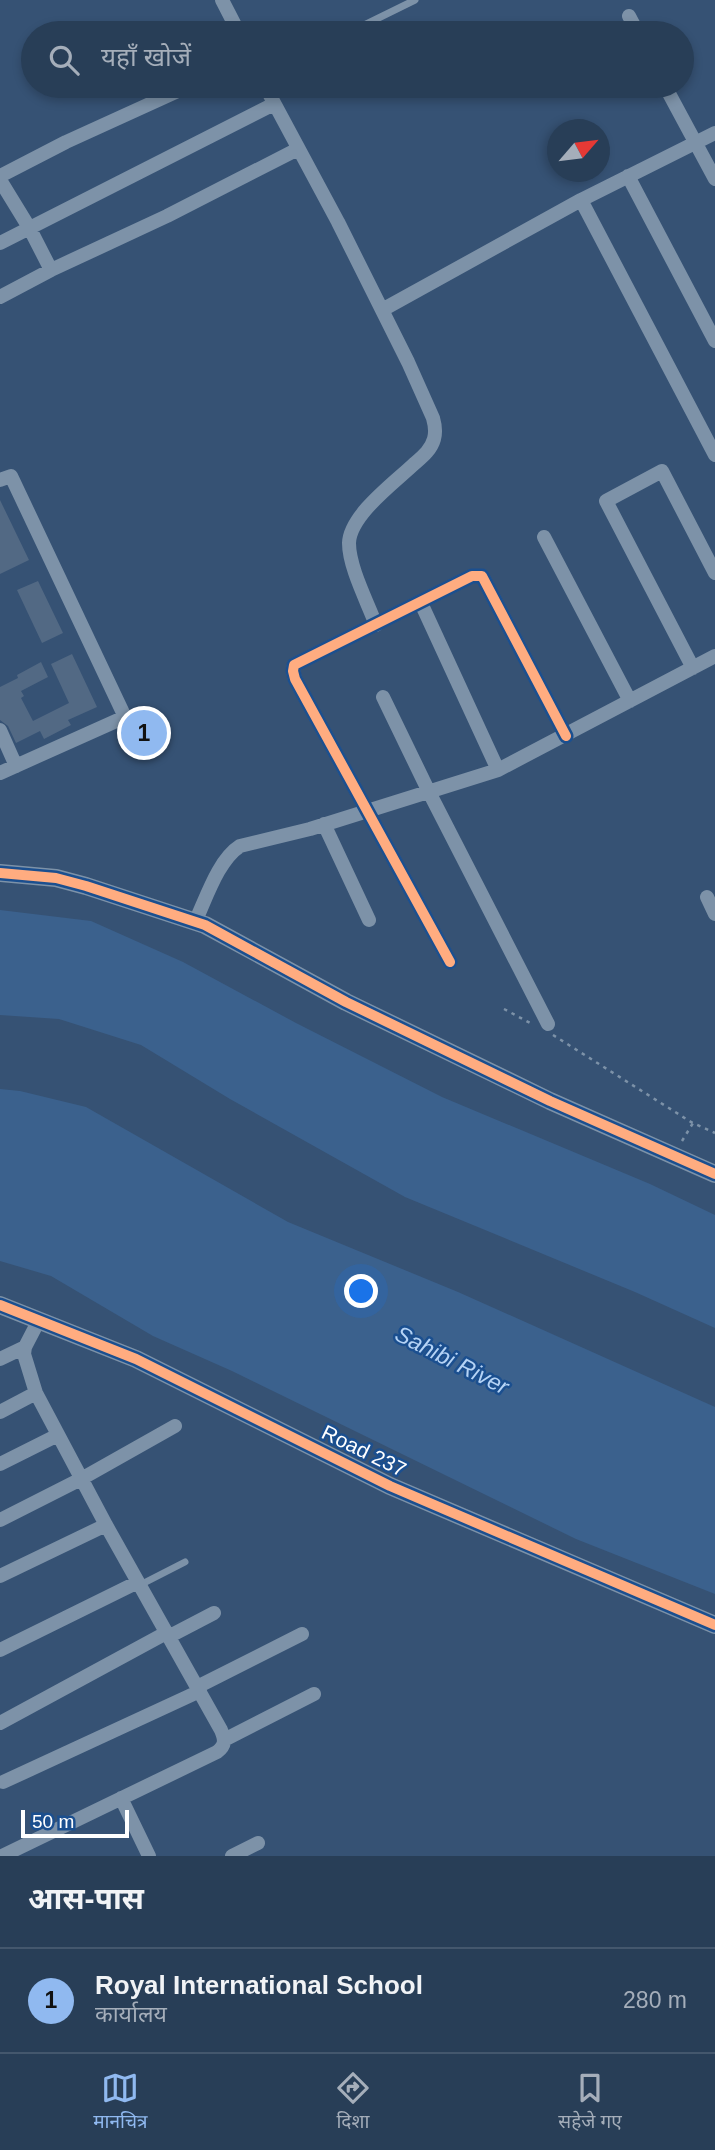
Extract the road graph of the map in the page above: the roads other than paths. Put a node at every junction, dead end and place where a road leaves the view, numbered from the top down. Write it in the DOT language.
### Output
graph roads {
  1 [pos="222,0"];
  2 [pos="415,0"];
  3 [pos="629,16"];
  4 [pos="233,21"];
  5 [pos="372,21"];
  6 [pos="632,21"];
  7 [pos="163,98"];
  8 [pos="271,98"];
  9 [pos="671,98"];
  10 [pos="274,104"];
  11 [pos="715,134"];
  12 [pos="695,143"];
  13 [pos="298,149"];
  14 [pos="628,176"];
  15 [pos="0,178"];
  16 [pos="715,178"];
  17 [pos="581,200"];
  18 [pos="30,229"];
  19 [pos="0,243"];
  20 [pos="51,270"];
  21 [pos="0,297"];
  22 [pos="382,310"];
  23 [pos="715,341"];
  24 [pos="715,455"];
  25 [pos="0,481"];
  26 [pos="544,537"];
  27 [pos="715,573"];
  28 [pos="421,603"];
  29 [pos="376,625"];
  30 [pos="715,656"];
  31 [pos="693,668"];
  32 [pos="383,697"];
  33 [pos="630,701"];
  34 [pos="0,730"];
  35 [pos="566,736"];
  36 [pos="16,766"];
  37 [pos="498,770"];
  38 [pos="0,773"];
  39 [pos="429,792"];
  40 [pos="366,811"];
  41 [pos="324,824"];
  42 [pos="0,873"];
  43 [pos="707,897"];
  44 [pos="715,914"];
  45 [pos="369,920"];
  46 [pos="195,922"];
  47 [pos="450,962"];
  48 [pos="542,1026"];
  49 [pos="715,1174"];
  50 [pos="0,1305"];
  51 [pos="39,1320"];
  52 [pos="25,1347"];
  53 [pos="0,1359"];
  54 [pos="36,1393"];
  55 [pos="0,1412"];
  56 [pos="174,1426"];
  57 [pos="58,1435"];
  58 [pos="0,1464"];
  59 [pos="81,1479"];
  60 [pos="0,1520"];
  61 [pos="106,1525"];
  62 [pos="185,1562"];
  63 [pos="0,1576"];
  64 [pos="139,1583"];
  65 [pos="214,1613"];
  66 [pos="715,1625"];
  67 [pos="302,1634"];
  68 [pos="167,1635"];
  69 [pos="0,1650"];
  70 [pos="198,1689"];
  71 [pos="314,1694"];
  72 [pos="0,1723"];
  73 [pos="225,1740"];
  74 [pos="3,1782"];
  75 [pos="121,1798"];
  76 [pos="258,1843"];
  77 [pos="27,1851"];
  78 [pos="2,1856"];
  79 [pos="149,1856"];
  80 [pos="232,1856"];
  1 -- 4 [label="street"];
  2 -- 5 [label="lane"];
  3 -- 6 [label="street"];
  7 -- 15 [label="street"];
  8 -- 10 [label="street"];
  9 -- 12 [label="street"];
  10 -- 13 [label="street"];
  10 -- 18 [label="street"];
  11 -- 12 [label="street"];
  12 -- 14 [label="street"];
  12 -- 16 [label="street"];
  13 -- 20 [label="street"];
  13 -- 22 [label="street"];
  14 -- 17 [label="street"];
  14 -- 23 [label="street"];
  15 -- 18 [label="street"];
  17 -- 22 [label="street"];
  17 -- 24 [label="street"];
  18 -- 19 [label="street"];
  18 -- 20 [label="street"];
  20 -- 21 [label="street"];
  22 -- 29 [label="street"];
  25 -- 36 [label="street"];
  26 -- 33 [label="street"];
  27 -- 31 [label="street"];
  28 -- 29 [label="street"];
  28 -- 35 [label="street"];
  28 -- 37 [label="street"];
  29 -- 40 [label="street"];
  30 -- 31 [label="street"];
  31 -- 33 [label="street"];
  32 -- 39 [label="street"];
  33 -- 35 [label="street"];
  34 -- 36 [label="street"];
  35 -- 37 [label="street"];
  36 -- 38 [label="street"];
  37 -- 39 [label="street"];
  39 -- 40 [label="street"];
  39 -- 48 [label="street"];
  40 -- 41 [label="street"];
  40 -- 47 [label="street"];
  41 -- 45 [label="street"];
  41 -- 46 [label="street"];
  42 -- 46 [label="street"];
  43 -- 44 [label="street"];
  46 -- 49 [label="street"];
  50 -- 51 [label="street, Road 237"];
  51 -- 52 [label="street"];
  51 -- 66 [label="street, Road 237"];
  52 -- 53 [label="street"];
  52 -- 54 [label="street"];
  54 -- 55 [label="street"];
  54 -- 57 [label="street"];
  56 -- 59 [label="street"];
  57 -- 58 [label="street"];
  57 -- 59 [label="street"];
  59 -- 60 [label="street"];
  59 -- 61 [label="street"];
  61 -- 63 [label="street"];
  61 -- 64 [label="street"];
  62 -- 64 [label="lane"];
  64 -- 68 [label="street"];
  64 -- 69 [label="street"];
  65 -- 68 [label="street"];
  67 -- 70 [label="street"];
  68 -- 70 [label="street"];
  68 -- 72 [label="street"];
  70 -- 73 [label="street"];
  70 -- 74 [label="street"];
  71 -- 73 [label="street"];
  73 -- 75 [label="street"];
  75 -- 77 [label="street"];
  75 -- 79 [label="street"];
  76 -- 80 [label="street"];
  77 -- 78 [label="street"];
}
